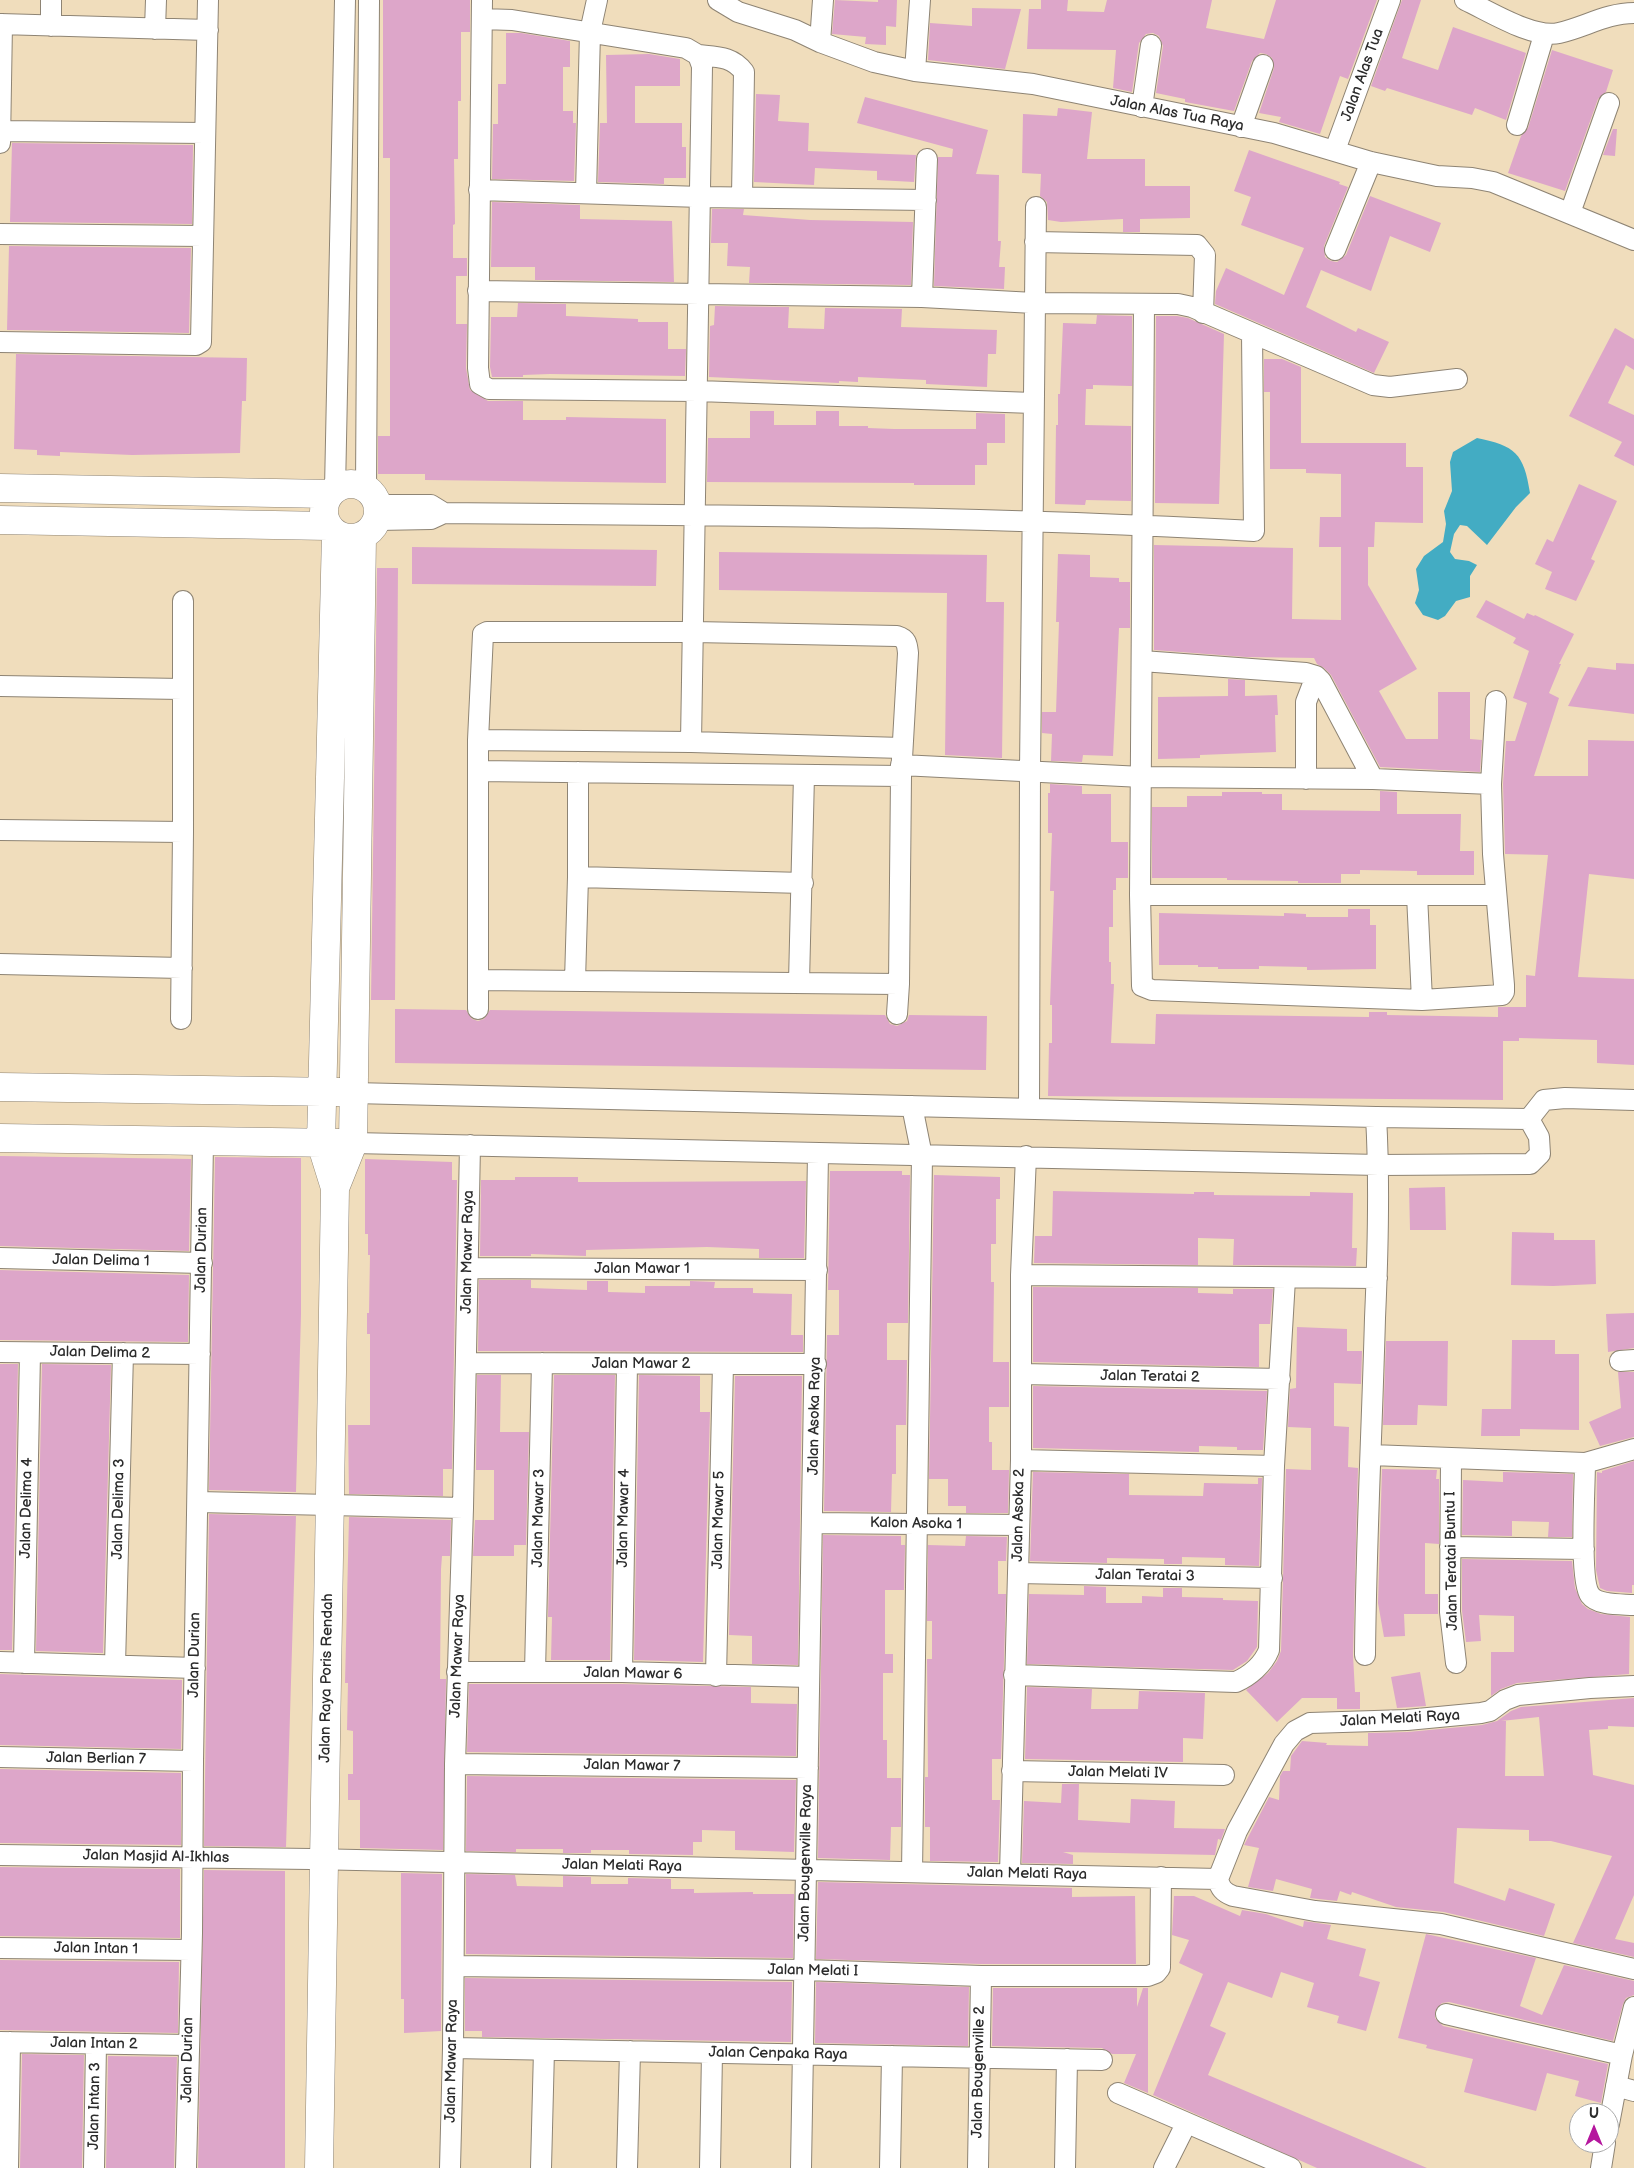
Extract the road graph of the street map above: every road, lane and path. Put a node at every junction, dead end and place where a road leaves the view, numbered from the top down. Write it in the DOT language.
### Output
graph roads {
  1 [pos="51,0"];
  2 [pos="156,0"];
  3 [pos="208,0"];
  4 [pos="344,0"];
  5 [pos="369,0"];
  6 [pos="597,0"];
  7 [pos="718,0"];
  8 [pos="823,0"];
  9 [pos="920,0"];
  10 [pos="1390,0"];
  11 [pos="1465,0"];
  12 [pos="482,10"];
  13 [pos="1634,13"];
  14 [pos="1,24"];
  15 [pos="51,26"];
  16 [pos="155,29"];
  17 [pos="208,30"];
  18 [pos="590,32"];
  19 [pos="1544,34"];
  20 [pos="820,42"];
  21 [pos="1151,45"];
  22 [pos="698,56"];
  23 [pos="1263,65"];
  24 [pos="915,71"];
  25 [pos="1609,103"];
  26 [pos="1142,107"];
  27 [pos="1517,125"];
  28 [pos="1241,127"];
  29 [pos="0,131"];
  30 [pos="206,133"];
  31 [pos="0,143"];
  32 [pos="1335,150"];
  33 [pos="927,159"];
  34 [pos="1371,162"];
  35 [pos="479,190"];
  36 [pos="586,193"];
  37 [pos="742,196"];
  38 [pos="701,197"];
  39 [pos="926,200"];
  40 [pos="1036,206"];
  41 [pos="1570,213"];
  42 [pos="0,234"];
  43 [pos="203,236"];
  44 [pos="1634,240"];
  45 [pos="1035,242"];
  46 [pos="1335,250"];
  47 [pos="478,290"];
  48 [pos="699,293"];
  49 [pos="922,297"];
  50 [pos="1034,303"];
  51 [pos="1144,304"];
  52 [pos="1203,313"];
  53 [pos="1252,334"];
  54 [pos="0,342"];
  55 [pos="1457,379"];
  56 [pos="698,392"];
  57 [pos="1033,403"];
  58 [pos="0,488"];
  59 [pos="333,492"];
  60 [pos="696,515"];
  61 [pos="358,518"];
  62 [pos="0,520"];
  63 [pos="1032,521"];
  64 [pos="1142,525"];
  65 [pos="183,600"];
  66 [pos="694,632"];
  67 [pos="1142,661"];
  68 [pos="1316,676"];
  69 [pos="0,686"];
  70 [pos="182,688"];
  71 [pos="1496,701"];
  72 [pos="478,740"];
  73 [pos="692,742"];
  74 [pos="901,763"];
  75 [pos="1030,770"];
  76 [pos="478,771"];
  77 [pos="578,772"];
  78 [pos="804,775"];
  79 [pos="1142,777"];
  80 [pos="1306,779"];
  81 [pos="1373,779"];
  82 [pos="1491,784"];
  83 [pos="0,830"];
  84 [pos="184,832"];
  85 [pos="578,877"];
  86 [pos="803,883"];
  87 [pos="1140,895"];
  88 [pos="1417,895"];
  89 [pos="1496,895"];
  90 [pos="0,964"];
  91 [pos="182,968"];
  92 [pos="478,980"];
  93 [pos="575,980"];
  94 [pos="799,982"];
  95 [pos="899,984"];
  96 [pos="1422,1000"];
  97 [pos="478,1009"];
  98 [pos="897,1014"];
  99 [pos="181,1019"];
  100 [pos="0,1087"];
  101 [pos="322,1092"];
  102 [pos="353,1093"];
  103 [pos="1634,1100"];
  104 [pos="912,1106"];
  105 [pos="1029,1108"];
  106 [pos="1376,1117"];
  107 [pos="1529,1119"];
  108 [pos="0,1138"];
  109 [pos="203,1142"];
  110 [pos="353,1143"];
  111 [pos="321,1144"];
  112 [pos="470,1145"];
  113 [pos="818,1154"];
  114 [pos="922,1156"];
  115 [pos="1026,1156"];
  116 [pos="1379,1166"];
  117 [pos="335,1188"];
  118 [pos="0,1258"];
  119 [pos="202,1263"];
  120 [pos="468,1268"];
  121 [pos="817,1270"];
  122 [pos="1021,1275"];
  123 [pos="1377,1278"];
  124 [pos="1285,1279"];
  125 [pos="0,1352"];
  126 [pos="30,1353"];
  127 [pos="122,1353"];
  128 [pos="200,1354"];
  129 [pos="466,1363"];
  130 [pos="542,1363"];
  131 [pos="627,1364"];
  132 [pos="723,1364"];
  133 [pos="816,1364"];
  134 [pos="1021,1374"];
  135 [pos="1280,1379"];
  136 [pos="1634,1449"];
  137 [pos="1371,1455"];
  138 [pos="1451,1459"];
  139 [pos="1020,1460"];
  140 [pos="1585,1462"];
  141 [pos="1274,1466"];
  142 [pos="198,1502"];
  143 [pos="331,1506"];
  144 [pos="464,1508"];
  145 [pos="814,1523"];
  146 [pos="916,1524"];
  147 [pos="1019,1525"];
  148 [pos="1450,1547"];
  149 [pos="1584,1549"];
  150 [pos="1018,1573"];
  151 [pos="1272,1578"];
  152 [pos="1634,1605"];
  153 [pos="1365,1655"];
  154 [pos="0,1662"];
  155 [pos="24,1663"];
  156 [pos="1456,1663"];
  157 [pos="115,1665"];
  158 [pos="195,1668"];
  159 [pos="457,1672"];
  160 [pos="535,1672"];
  161 [pos="622,1672"];
  162 [pos="1014,1675"];
  163 [pos="716,1676"];
  164 [pos="809,1677"];
  165 [pos="1634,1686"];
  166 [pos="0,1757"];
  167 [pos="193,1761"];
  168 [pos="455,1764"];
  169 [pos="808,1768"];
  170 [pos="1012,1771"];
  171 [pos="1224,1775"];
  172 [pos="0,1855"];
  173 [pos="192,1857"];
  174 [pos="317,1859"];
  175 [pos="454,1862"];
  176 [pos="806,1870"];
  177 [pos="912,1872"];
  178 [pos="1010,1874"];
  179 [pos="1160,1877"];
  180 [pos="1218,1878"];
  181 [pos="0,1948"];
  182 [pos="191,1950"];
  183 [pos="454,1966"];
  184 [pos="1634,1969"];
  185 [pos="805,1970"];
  186 [pos="981,1976"];
  187 [pos="1634,2008"];
  188 [pos="1446,2014"];
  189 [pos="5,2042"];
  190 [pos="96,2044"];
  191 [pos="188,2046"];
  192 [pos="453,2048"];
  193 [pos="544,2050"];
  194 [pos="630,2051"];
  195 [pos="712,2053"];
  196 [pos="804,2054"];
  197 [pos="1622,2055"];
  198 [pos="892,2056"];
  199 [pos="979,2058"];
  200 [pos="1067,2059"];
  201 [pos="1102,2060"];
  202 [pos="1625,2089"];
  203 [pos="1118,2093"];
  204 [pos="1619,2103"];
  205 [pos="1186,2124"];
  206 [pos="1603,2153"];
  207 [pos="8,2168"];
  208 [pos="94,2168"];
  209 [pos="186,2168"];
  210 [pos="319,2168"];
  211 [pos="450,2168"];
  212 [pos="541,2168"];
  213 [pos="627,2168"];
  214 [pos="710,2168"];
  215 [pos="801,2168"];
  216 [pos="890,2168"];
  217 [pos="978,2168"];
  218 [pos="1065,2168"];
  219 [pos="1164,2168"];
  220 [pos="1291,2168"];
  221 [pos="1600,2168"];
  1 -- 15 [label="street"];
  2 -- 16 [label="street"];
  3 -- 17 [label="street"];
  4 -- 59 [label="street"];
  5 -- 61 [label="street"];
  6 -- 18 [label="street"];
  7 -- 20 [label="street, Jalan Alas Tua Raya"];
  8 -- 20 [label="street"];
  9 -- 24 [label="street"];
  10 -- 32 [label="street, Jalan Alas Tua"];
  11 -- 19 [label="street"];
  12 -- 18 [label="street"];
  12 -- 35 [label="street"];
  13 -- 19 [label="street"];
  14 -- 15 [label="street"];
  14 -- 29 [label="street"];
  15 -- 16 [label="street"];
  16 -- 17 [label="street"];
  17 -- 30 [label="street"];
  18 -- 22 [label="street"];
  18 -- 36 [label="street"];
  19 -- 27 [label="street"];
  20 -- 24 [label="street, Jalan Alas Tua Raya"];
  21 -- 26 [label="street"];
  22 -- 37 [label="street"];
  22 -- 38 [label="street"];
  23 -- 28 [label="street"];
  24 -- 26 [label="street, Jalan Alas Tua Raya"];
  25 -- 41 [label="street"];
  26 -- 28 [label="street, Jalan Alas Tua Raya"];
  28 -- 32 [label="street, Jalan Alas Tua Raya"];
  29 -- 30 [label="street"];
  29 -- 31 [label="street"];
  30 -- 43 [label="street"];
  32 -- 34 [label="street, Jalan Alas Tua Raya"];
  33 -- 39 [label="street"];
  34 -- 41 [label="street, Jalan Alas Tua Raya"];
  34 -- 46 [label="street"];
  35 -- 36 [label="street"];
  35 -- 47 [label="street"];
  36 -- 38 [label="street"];
  37 -- 38 [label="street"];
  37 -- 39 [label="street"];
  38 -- 48 [label="street"];
  39 -- 49 [label="street"];
  40 -- 45 [label="street"];
  41 -- 44 [label="street, Jalan Alas Tua Raya"];
  42 -- 43 [label="street"];
  43 -- 54 [label="street"];
  45 -- 50 [label="street"];
  45 -- 52 [label="street"];
  47 -- 48 [label="street"];
  47 -- 56 [label="street"];
  48 -- 49 [label="street"];
  48 -- 56 [label="street"];
  49 -- 50 [label="street"];
  50 -- 51 [label="street"];
  50 -- 57 [label="street"];
  51 -- 52 [label="street"];
  51 -- 64 [label="street"];
  52 -- 53 [label="street"];
  53 -- 55 [label="street"];
  53 -- 64 [label="street"];
  56 -- 57 [label="street"];
  56 -- 60 [label="street"];
  57 -- 63 [label="street"];
  58 -- 59 [label="street"];
  59 -- 61 [label="street"];
  59 -- 61 [label="street"];
  60 -- 61 [label="street"];
  60 -- 63 [label="street"];
  60 -- 66 [label="street"];
  61 -- 62 [label="street"];
  61 -- 101 [label="street, Jalan Raya Poris Rendah"];
  61 -- 102 [label="street"];
  63 -- 64 [label="street"];
  63 -- 75 [label="street"];
  64 -- 67 [label="street"];
  65 -- 70 [label="street"];
  66 -- 72 [label="street"];
  66 -- 73 [label="street"];
  66 -- 74 [label="street"];
  67 -- 68 [label="street"];
  67 -- 79 [label="street"];
  68 -- 80 [label="street"];
  68 -- 81 [label="street"];
  69 -- 70 [label="street"];
  70 -- 84 [label="street"];
  71 -- 82 [label="street"];
  72 -- 73 [label="street"];
  72 -- 76 [label="street"];
  73 -- 74 [label="street"];
  74 -- 75 [label="street"];
  74 -- 78 [label="street"];
  74 -- 95 [label="street"];
  75 -- 79 [label="street"];
  75 -- 105 [label="street"];
  76 -- 77 [label="street"];
  76 -- 92 [label="street"];
  77 -- 78 [label="street"];
  77 -- 85 [label="street"];
  78 -- 86 [label="street"];
  79 -- 80 [label="street"];
  79 -- 87 [label="street"];
  80 -- 81 [label="street"];
  81 -- 82 [label="street"];
  82 -- 89 [label="street"];
  83 -- 84 [label="street"];
  84 -- 91 [label="street"];
  85 -- 86 [label="street"];
  85 -- 93 [label="street"];
  86 -- 94 [label="street"];
  87 -- 88 [label="street"];
  87 -- 96 [label="street"];
  88 -- 89 [label="street"];
  88 -- 96 [label="street"];
  89 -- 96 [label="street"];
  90 -- 91 [label="street"];
  91 -- 99 [label="street"];
  92 -- 93 [label="street"];
  92 -- 97 [label="street"];
  93 -- 94 [label="street"];
  94 -- 95 [label="street"];
  95 -- 98 [label="street"];
  100 -- 101 [label="street"];
  101 -- 102 [label="street"];
  101 -- 111 [label="street, Jalan Raya Poris Rendah"];
  102 -- 104 [label="street"];
  102 -- 110 [label="street"];
  103 -- 107 [label="street"];
  104 -- 105 [label="street"];
  104 -- 114 [label="street"];
  105 -- 106 [label="street"];
  106 -- 107 [label="street"];
  106 -- 116 [label="street"];
  107 -- 116 [label="street"];
  108 -- 109 [label="street"];
  109 -- 111 [label="street"];
  109 -- 119 [label="street, Jalan Durian"];
  110 -- 111 [label="street"];
  110 -- 112 [label="street"];
  110 -- 117 [label="street, Jalan Raya Poris Rendah"];
  111 -- 117 [label="street, Jalan Raya Poris Rendah"];
  112 -- 113 [label="street"];
  112 -- 120 [label="street, Jalan Mawar Raya"];
  113 -- 114 [label="street"];
  113 -- 121 [label="street, Jalan Asoka Raya"];
  114 -- 115 [label="street"];
  114 -- 146 [label="street"];
  115 -- 116 [label="street"];
  115 -- 122 [label="street, Jalan Asoka 2"];
  116 -- 123 [label="street"];
  117 -- 143 [label="street, Jalan Raya Poris Rendah"];
  118 -- 119 [label="street, Jalan Delima 1"];
  119 -- 128 [label="street, Jalan Durian"];
  120 -- 121 [label="street, Jalan Mawar 1"];
  120 -- 129 [label="street, Jalan Mawar Raya"];
  121 -- 133 [label="street, Jalan Asoka Raya"];
  122 -- 124 [label="street"];
  122 -- 134 [label="street, Jalan Asoka 2"];
  123 -- 124 [label="street"];
  123 -- 137 [label="street"];
  124 -- 135 [label="street"];
  125 -- 126 [label="street, Jalan Delima 2"];
  126 -- 127 [label="street, Jalan Delima 2"];
  126 -- 155 [label="street, Jalan Delima 4"];
  127 -- 128 [label="street, Jalan Delima 2"];
  127 -- 157 [label="street, Jalan Delima 3"];
  128 -- 142 [label="street, Jalan Durian"];
  129 -- 130 [label="street, Jalan Mawar 2"];
  129 -- 144 [label="street, Jalan Mawar Raya"];
  130 -- 131 [label="street, Jalan Mawar 2"];
  130 -- 160 [label="street, Jalan Mawar 3"];
  131 -- 132 [label="street, Jalan Mawar 2"];
  131 -- 161 [label="street, Jalan Mawar 4"];
  132 -- 133 [label="street, Jalan Mawar 2"];
  132 -- 163 [label="street, Jalan Mawar 5"];
  133 -- 145 [label="street, Jalan Asoka Raya"];
  134 -- 135 [label="street, Jalan Teratai 2"];
  134 -- 139 [label="street, Jalan Asoka 2"];
  135 -- 141 [label="street"];
  136 -- 140 [label="street"];
  137 -- 138 [label="street"];
  137 -- 153 [label="street"];
  138 -- 140 [label="street"];
  138 -- 148 [label="street, Jalan Teratai Buntu I"];
  139 -- 141 [label="street"];
  139 -- 147 [label="street, Jalan Asoka 2"];
  140 -- 149 [label="street"];
  141 -- 151 [label="street"];
  142 -- 143 [label="street"];
  142 -- 158 [label="street, Jalan Durian"];
  143 -- 144 [label="street"];
  143 -- 174 [label="street, Jalan Raya Poris Rendah"];
  144 -- 159 [label="street, Jalan Mawar Raya"];
  145 -- 146 [label="street, Kalon Asoka 1"];
  145 -- 164 [label="street, Jalan Asoka Raya"];
  146 -- 147 [label="street, Kalon Asoka 1"];
  146 -- 177 [label="street"];
  147 -- 150 [label="street, Jalan Asoka 2"];
  148 -- 149 [label="street"];
  148 -- 156 [label="street, Jalan Teratai Buntu I"];
  149 -- 152 [label="street"];
  150 -- 151 [label="street, Jalan Teratai 3"];
  150 -- 162 [label="street, Jalan Asoka 2"];
  151 -- 162 [label="street"];
  154 -- 155 [label="street"];
  155 -- 157 [label="street"];
  157 -- 158 [label="street"];
  158 -- 167 [label="street, Jalan Durian"];
  159 -- 160 [label="street, Jalan Mawar 6"];
  159 -- 168 [label="street, Jalan Mawar Raya"];
  160 -- 161 [label="street, Jalan Mawar 6"];
  161 -- 163 [label="street, Jalan Mawar 6"];
  162 -- 170 [label="street, Jalan Asoka 2"];
  163 -- 164 [label="street, Jalan Mawar 6"];
  164 -- 169 [label="street, Jalan Bougenville Raya"];
  165 -- 180 [label="street, Jalan Melati Raya"];
  166 -- 167 [label="street, Jalan Berlian 7"];
  167 -- 173 [label="street, Jalan Durian"];
  168 -- 169 [label="street, Jalan Mawar 7"];
  168 -- 175 [label="street, Jalan Mawar Raya"];
  169 -- 176 [label="street, Jalan Bougenville Raya"];
  170 -- 171 [label="street, Jalan Melati IV"];
  170 -- 178 [label="street, Jalan Asoka 2"];
  172 -- 173 [label="street, Jalan Masjid Al-Ikhlas"];
  173 -- 174 [label="street, Jalan Masjid Al-Ikhlas"];
  173 -- 182 [label="street, Jalan Durian"];
  174 -- 175 [label="street, Jalan Melati Raya"];
  174 -- 210 [label="street, Jalan Raya Poris Rendah"];
  175 -- 176 [label="street, Jalan Melati Raya"];
  175 -- 183 [label="street, Jalan Mawar Raya"];
  176 -- 177 [label="street, Jalan Melati Raya"];
  176 -- 185 [label="street, Jalan Bougenville Raya"];
  177 -- 178 [label="street, Jalan Melati Raya"];
  178 -- 179 [label="street, Jalan Melati Raya"];
  179 -- 180 [label="street, Jalan Melati Raya"];
  179 -- 186 [label="street, Jalan Melati I"];
  180 -- 184 [label="street"];
  181 -- 182 [label="street, Jalan Intan 1"];
  182 -- 191 [label="street, Jalan Durian"];
  183 -- 185 [label="street, Jalan Melati I"];
  183 -- 192 [label="street, Jalan Mawar Raya"];
  185 -- 186 [label="street, Jalan Melati I"];
  185 -- 196 [label="street, Jalan Bougenville Raya"];
  186 -- 199 [label="street, Jalan Bougenville 2"];
  187 -- 197 [label="street"];
  188 -- 197 [label="street"];
  189 -- 190 [label="street, Jalan Intan 2"];
  189 -- 207 [label="street"];
  190 -- 191 [label="street, Jalan Intan 2"];
  190 -- 208 [label="street, Jalan Intan 3"];
  191 -- 209 [label="street, Jalan Durian"];
  192 -- 193 [label="street, Jalan Cenpaka Raya"];
  192 -- 211 [label="street, Jalan Mawar Raya"];
  193 -- 194 [label="street, Jalan Cenpaka Raya"];
  193 -- 212 [label="street"];
  194 -- 195 [label="street, Jalan Cenpaka Raya"];
  194 -- 213 [label="street"];
  195 -- 196 [label="street, Jalan Cenpaka Raya"];
  195 -- 214 [label="street"];
  196 -- 198 [label="street, Jalan Cenpaka Raya"];
  196 -- 215 [label="street, Jalan Bougenville Raya"];
  197 -- 202 [label="street"];
  198 -- 199 [label="street, Jalan Cenpaka Raya"];
  198 -- 216 [label="street"];
  199 -- 200 [label="street, Jalan Cenpaka Raya"];
  199 -- 217 [label="street, Jalan Bougenville 2"];
  200 -- 201 [label="street, Jalan Cenpaka Raya"];
  200 -- 218 [label="street"];
  202 -- 204 [label="street"];
  203 -- 205 [label="street"];
  205 -- 219 [label="street"];
  205 -- 220 [label="street"];
  206 -- 221 [label="street"];
}
